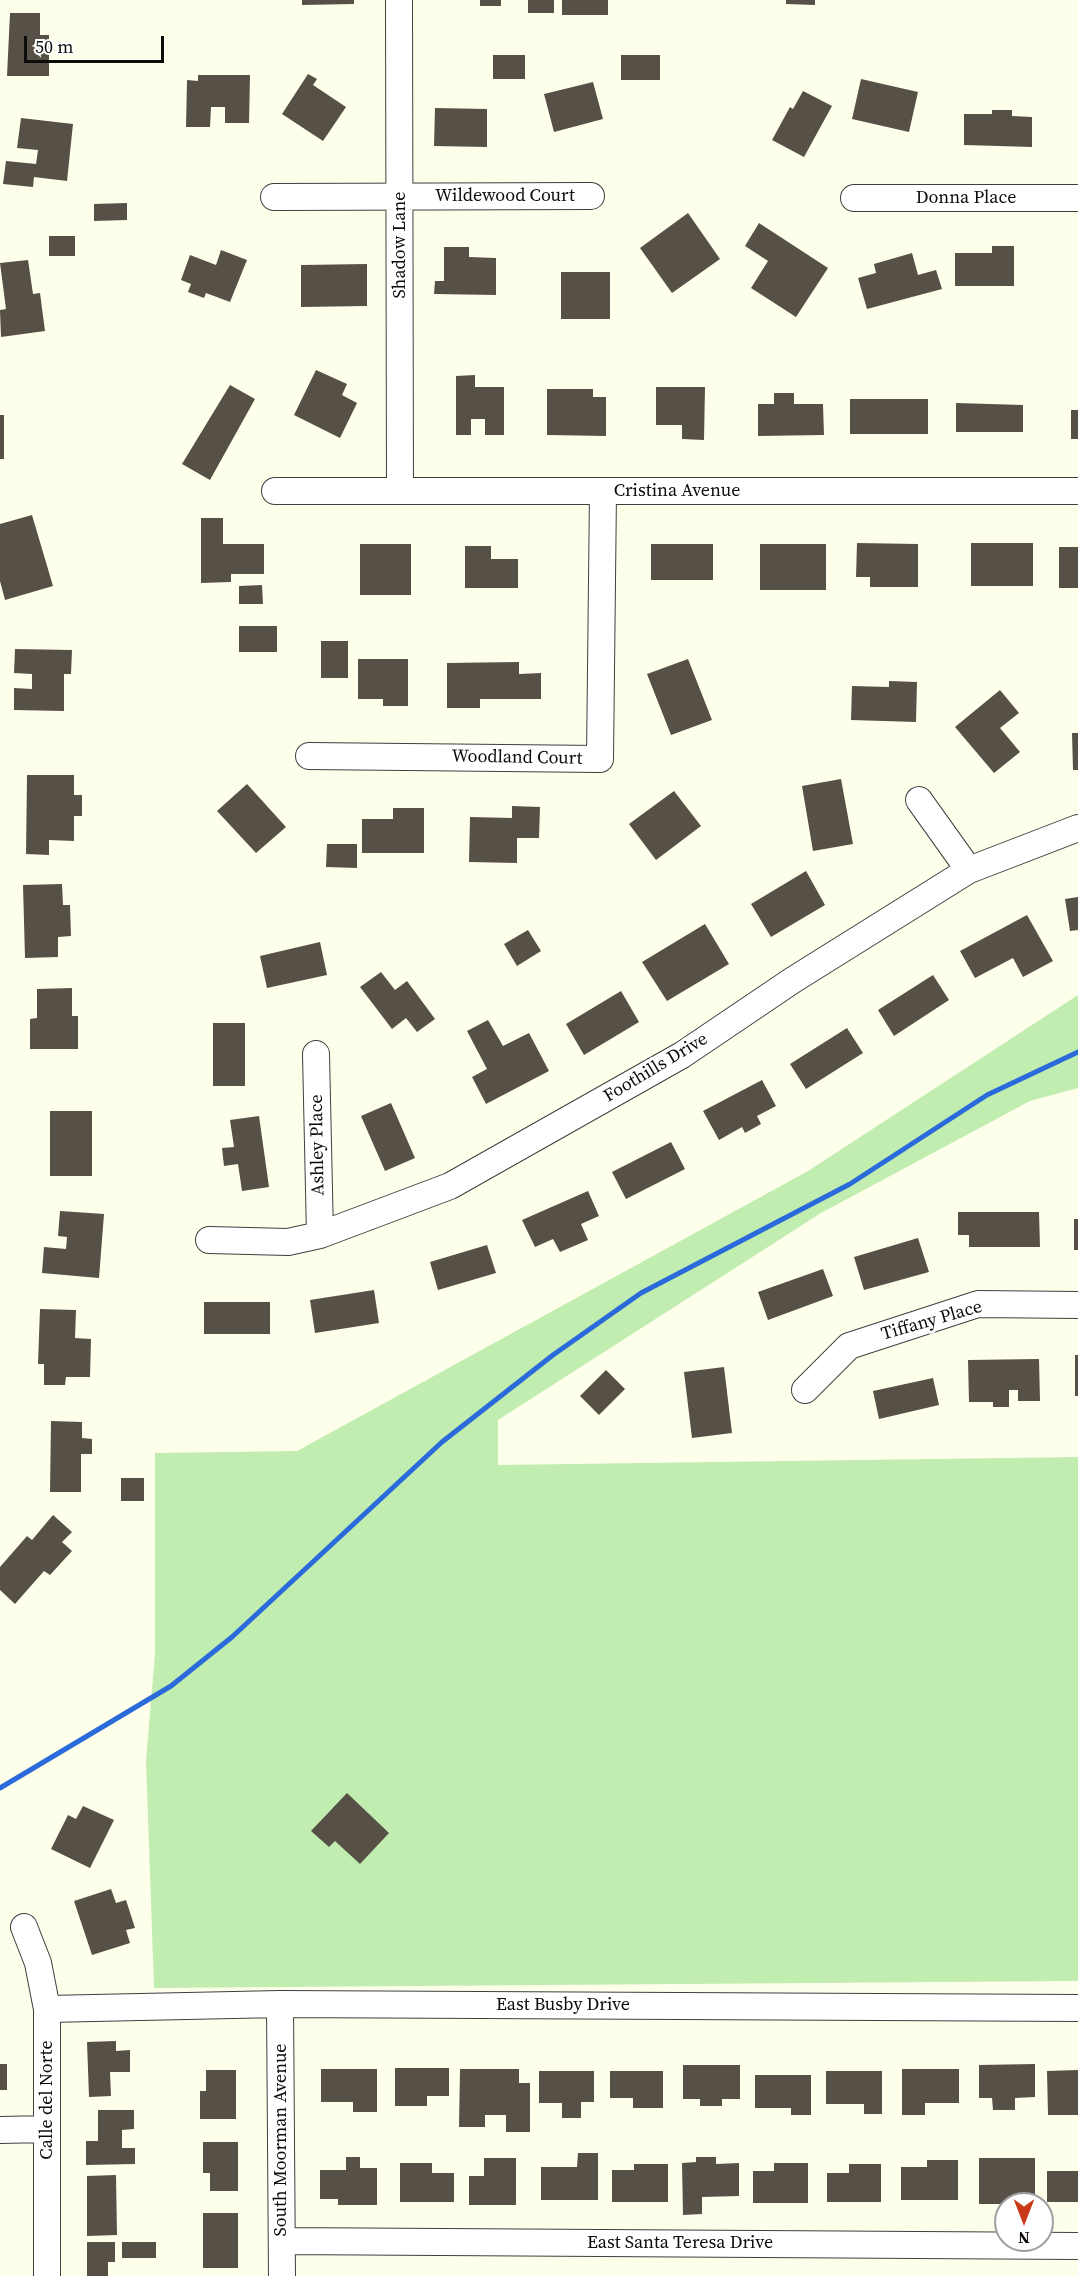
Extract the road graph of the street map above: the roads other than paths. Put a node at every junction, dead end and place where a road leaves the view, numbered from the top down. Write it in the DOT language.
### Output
graph roads {
  1 [pos="399,0"];
  2 [pos="400,196"];
  3 [pos="591,196"];
  4 [pos="274,197"];
  5 [pos="854,198"];
  6 [pos="1078,198"];
  7 [pos="275,491"];
  8 [pos="400,491"];
  9 [pos="603,491"];
  10 [pos="1078,491"];
  11 [pos="309,756"];
  12 [pos="919,800"];
  13 [pos="1078,828"];
  14 [pos="969,870"];
  15 [pos="316,1054"];
  16 [pos="320,1235"];
  17 [pos="209,1240"];
  18 [pos="1078,1305"];
  19 [pos="805,1390"];
  20 [pos="24,1927"];
  21 [pos="280,2004"];
  22 [pos="1078,2008"];
  23 [pos="47,2009"];
  24 [pos="46,2129"];
  25 [pos="0,2130"];
  26 [pos="282,2241"];
  27 [pos="1078,2246"];
  28 [pos="47,2276"];
  29 [pos="282,2276"];
  1 -- 2 [label="street, Shadow Lane"];
  2 -- 3 [label="street, Wildewood Court"];
  2 -- 4 [label="street, Wildewood Court"];
  2 -- 8 [label="street, Shadow Lane"];
  5 -- 6 [label="street, Donna Place"];
  7 -- 8 [label="street, Cristina Avenue"];
  8 -- 9 [label="street, Cristina Avenue"];
  9 -- 10 [label="street, Cristina Avenue"];
  9 -- 11 [label="street, Woodland Court"];
  12 -- 14 [label="street"];
  13 -- 14 [label="street, Foothills Drive"];
  14 -- 16 [label="street, Foothills Drive"];
  15 -- 16 [label="street, Ashley Place"];
  16 -- 17 [label="street, Foothills Drive"];
  18 -- 19 [label="street, Tiffany Place"];
  20 -- 23 [label="street, Calle del Norte"];
  21 -- 22 [label="street, East Busby Drive"];
  21 -- 23 [label="street, East Busby Drive"];
  21 -- 26 [label="street, South Moorman Avenue"];
  23 -- 24 [label="street, Calle del Norte"];
  24 -- 25 [label="street"];
  24 -- 28 [label="street, Calle del Norte"];
  26 -- 27 [label="street, East Santa Teresa Drive"];
  26 -- 29 [label="street, South Moorman Avenue"];
}
